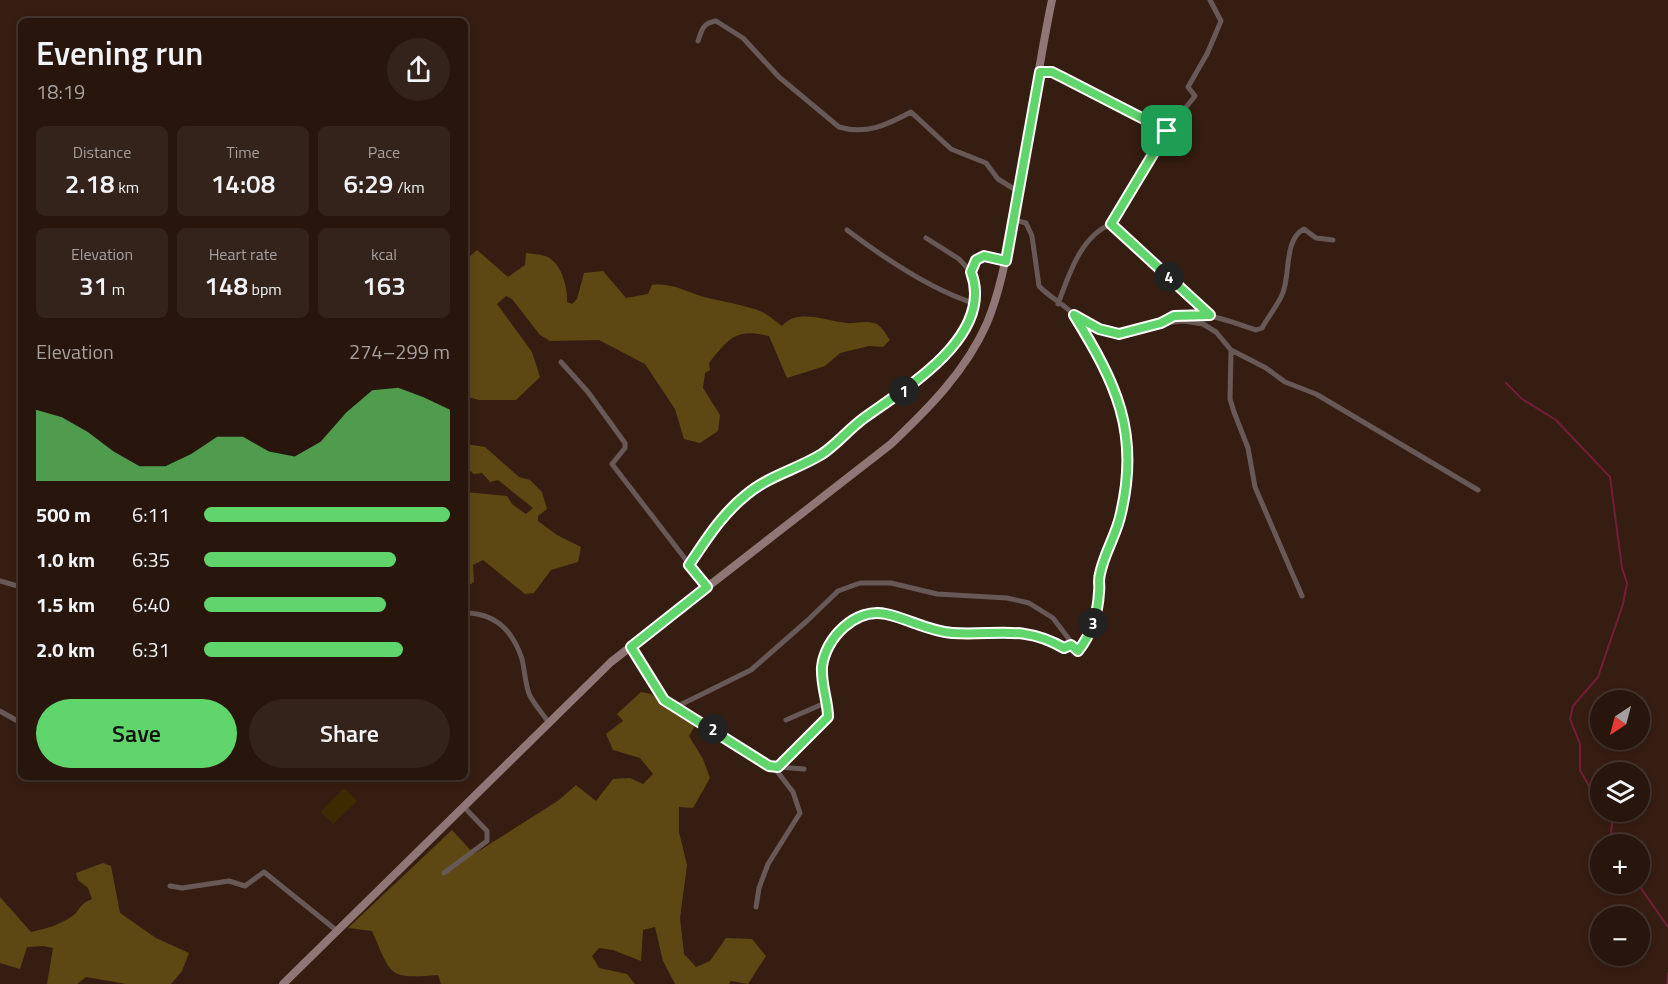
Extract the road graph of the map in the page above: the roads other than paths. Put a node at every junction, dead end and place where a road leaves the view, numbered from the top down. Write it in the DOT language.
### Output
graph roads {
  1 [pos="1052,0"];
  2 [pos="1210,0"];
  3 [pos="698,41"];
  4 [pos="1040,72"];
  5 [pos="1167,131"];
  6 [pos="1019,192"];
  7 [pos="1014,220"];
  8 [pos="1111,224"];
  9 [pos="847,230"];
  10 [pos="926,238"];
  11 [pos="1333,240"];
  12 [pos="1006,261"];
  13 [pos="971,272"];
  14 [pos="1058,303"];
  15 [pos="976,304"];
  16 [pos="1074,315"];
  17 [pos="1210,315"];
  18 [pos="1161,323"];
  19 [pos="1231,350"];
  20 [pos="561,362"];
  21 [pos="1478,490"];
  22 [pos="689,565"];
  23 [pos="0,580"];
  24 [pos="18,586"];
  25 [pos="707,587"];
  26 [pos="1302,596"];
  27 [pos="468,613"];
  28 [pos="1071,645"];
  29 [pos="631,647"];
  30 [pos="825,703"];
  31 [pos="678,706"];
  32 [pos="0,711"];
  33 [pos="786,720"];
  34 [pos="18,721"];
  35 [pos="549,723"];
  36 [pos="776,767"];
  37 [pos="804,769"];
  38 [pos="463,806"];
  39 [pos="444,873"];
  40 [pos="170,886"];
  41 [pos="756,907"];
  42 [pos="336,930"];
  43 [pos="283,984"];
  1 -- 4 [label="main road"];
  2 -- 5 [label="street"];
  3 -- 6 [label="street"];
  4 -- 5 [label="street"];
  4 -- 6 [label="main road"];
  5 -- 8 [label="street"];
  6 -- 7 [label="main road"];
  7 -- 12 [label="main road"];
  7 -- 14 [label="street"];
  8 -- 14 [label="street"];
  8 -- 17 [label="street"];
  9 -- 15 [label="street"];
  10 -- 13 [label="street"];
  11 -- 17 [label="street"];
  12 -- 13 [label="street"];
  12 -- 25 [label="main road"];
  13 -- 15 [label="street"];
  14 -- 16 [label="street"];
  15 -- 22 [label="street"];
  16 -- 18 [label="street"];
  16 -- 28 [label="street"];
  17 -- 18 [label="street"];
  18 -- 19 [label="street"];
  19 -- 21 [label="street"];
  19 -- 26 [label="street"];
  20 -- 22 [label="street"];
  22 -- 25 [label="street"];
  23 -- 24 [label="street"];
  25 -- 29 [label="main road"];
  27 -- 35 [label="street"];
  28 -- 30 [label="street"];
  28 -- 31 [label="street"];
  29 -- 31 [label="street"];
  29 -- 35 [label="main road"];
  30 -- 33 [label="street"];
  30 -- 36 [label="street"];
  31 -- 36 [label="street"];
  32 -- 34 [label="street"];
  35 -- 38 [label="main road"];
  36 -- 37 [label="street"];
  36 -- 41 [label="street"];
  38 -- 39 [label="street"];
  38 -- 42 [label="main road"];
  40 -- 42 [label="street"];
  42 -- 43 [label="main road"];
}
